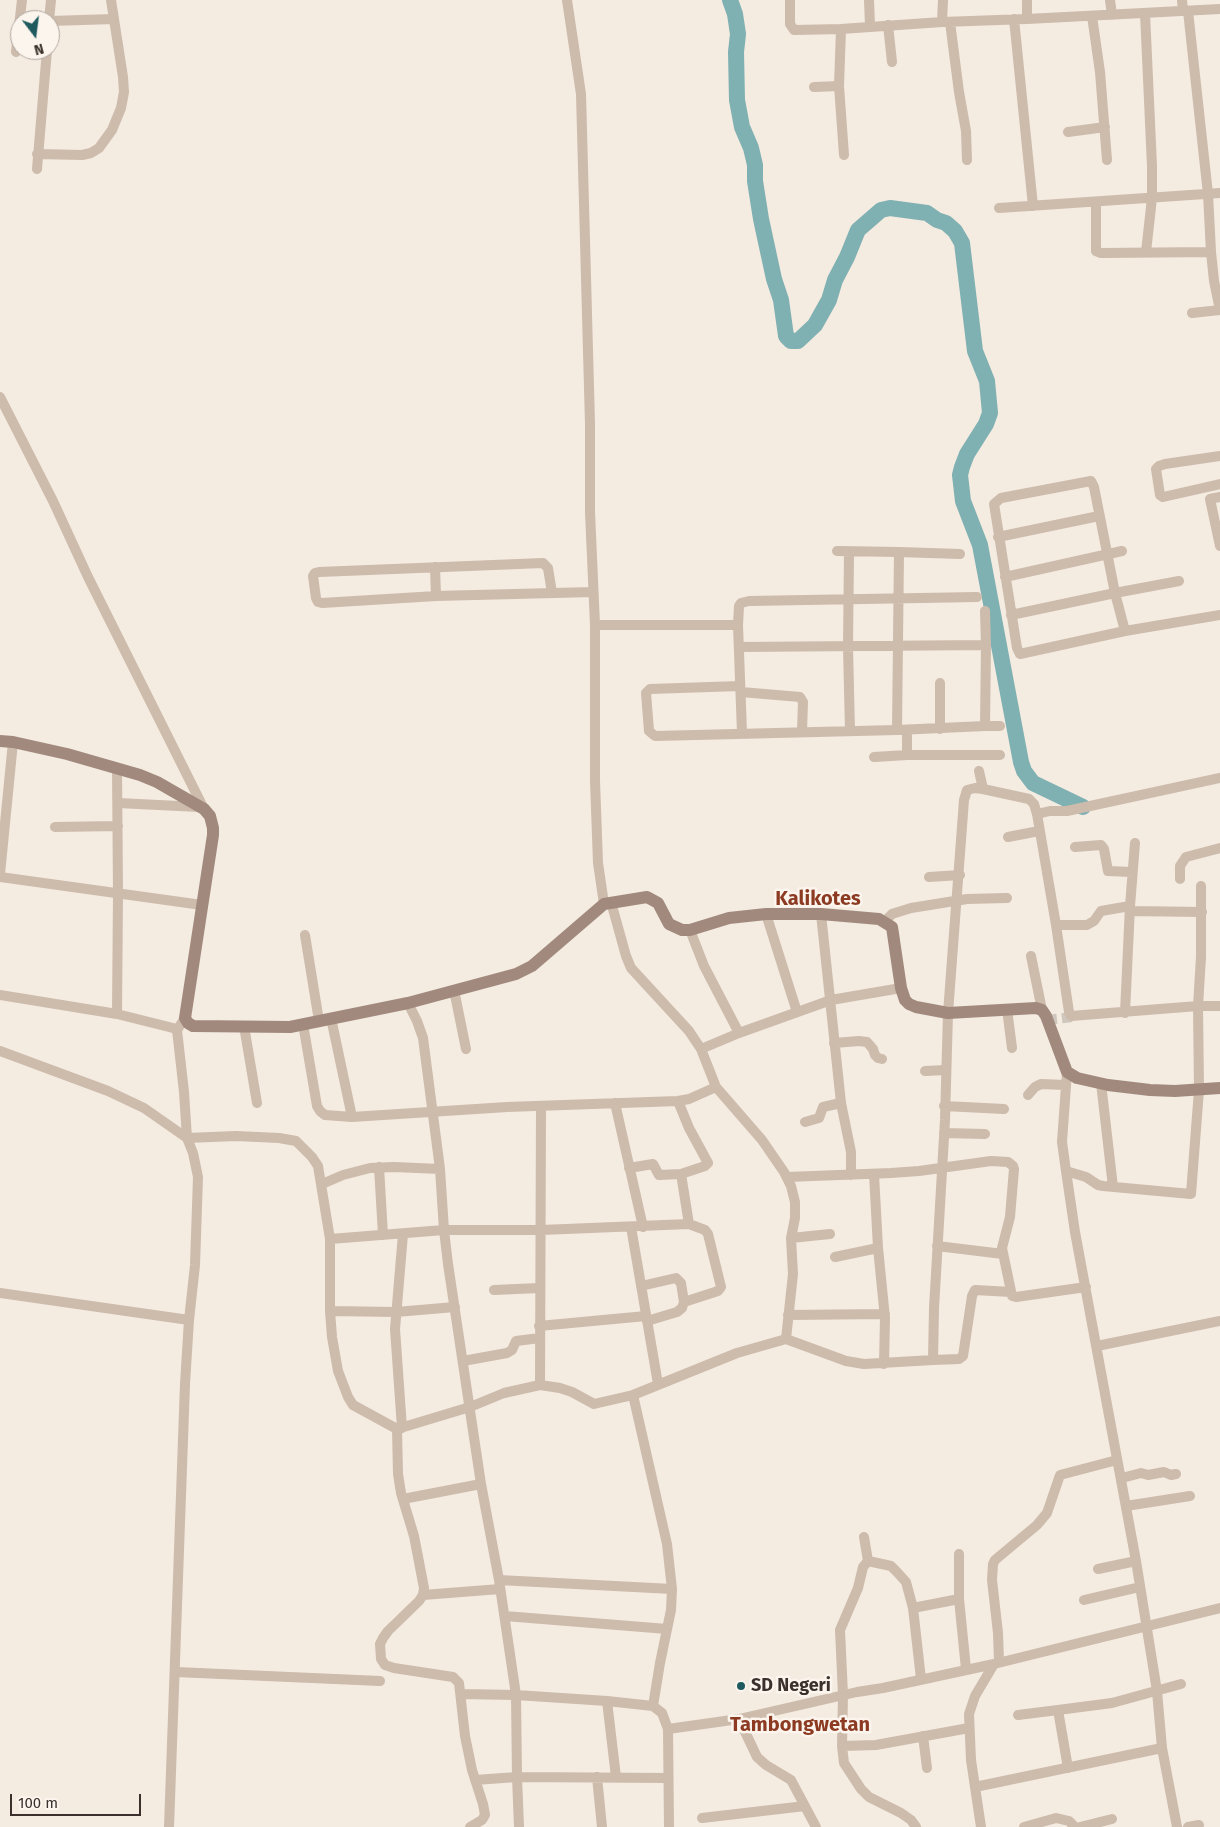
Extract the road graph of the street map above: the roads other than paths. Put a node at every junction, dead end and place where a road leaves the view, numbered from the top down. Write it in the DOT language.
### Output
graph roads {
  1 [pos="111,0"];
  2 [pos="567,0"];
  3 [pos="790,0"];
  4 [pos="869,0"];
  5 [pos="943,0"];
  6 [pos="1027,0"];
  7 [pos="1110,0"];
  8 [pos="1182,0"];
  9 [pos="1220,9"];
  10 [pos="1186,11"];
  11 [pos="1145,13"];
  12 [pos="1112,15"];
  13 [pos="1092,16"];
  14 [pos="1027,18"];
  15 [pos="114,19"];
  16 [pos="1014,19"];
  17 [pos="60,21"];
  18 [pos="946,22"];
  19 [pos="888,25"];
  20 [pos="870,26"];
  21 [pos="842,29"];
  22 [pos="46,60"];
  23 [pos="892,62"];
  24 [pos="839,86"];
  25 [pos="814,87"];
  26 [pos="1105,127"];
  27 [pos="1068,132"];
  28 [pos="37,154"];
  29 [pos="844,155"];
  30 [pos="967,160"];
  31 [pos="1106,160"];
  32 [pos="37,169"];
  33 [pos="1220,193"];
  34 [pos="1208,194"];
  35 [pos="1152,198"];
  36 [pos="1096,202"];
  37 [pos="1033,206"];
  38 [pos="999,208"];
  39 [pos="1146,252"];
  40 [pos="1211,252"];
  41 [pos="1220,310"];
  42 [pos="1192,312"];
  43 [pos="0,397"];
  44 [pos="1220,456"];
  45 [pos="1220,484"];
  46 [pos="1220,497"];
  47 [pos="1099,516"];
  48 [pos="998,537"];
  49 [pos="1219,541"];
  50 [pos="837,551"];
  51 [pos="1122,551"];
  52 [pos="849,552"];
  53 [pos="899,552"];
  54 [pos="960,554"];
  55 [pos="1107,555"];
  56 [pos="435,567"];
  57 [pos="1005,576"];
  58 [pos="1179,581"];
  59 [pos="593,592"];
  60 [pos="552,593"];
  61 [pos="1115,594"];
  62 [pos="436,596"];
  63 [pos="978,597"];
  64 [pos="898,598"];
  65 [pos="849,600"];
  66 [pos="985,612"];
  67 [pos="1011,615"];
  68 [pos="1217,616"];
  69 [pos="595,625"];
  70 [pos="738,625"];
  71 [pos="1125,631"];
  72 [pos="986,645"];
  73 [pos="899,646"];
  74 [pos="739,647"];
  75 [pos="848,647"];
  76 [pos="940,683"];
  77 [pos="740,689"];
  78 [pos="985,726"];
  79 [pos="1000,726"];
  80 [pos="940,729"];
  81 [pos="902,730"];
  82 [pos="850,731"];
  83 [pos="742,732"];
  84 [pos="802,732"];
  85 [pos="0,741"];
  86 [pos="13,742"];
  87 [pos="907,755"];
  88 [pos="1000,755"];
  89 [pos="874,757"];
  90 [pos="118,768"];
  91 [pos="979,771"];
  92 [pos="1220,778"];
  93 [pos="983,790"];
  94 [pos="118,804"];
  95 [pos="201,808"];
  96 [pos="1037,814"];
  97 [pos="118,826"];
  98 [pos="55,827"];
  99 [pos="1039,831"];
  100 [pos="1008,836"];
  101 [pos="1135,843"];
  102 [pos="1075,848"];
  103 [pos="1220,848"];
  104 [pos="1132,872"];
  105 [pos="960,875"];
  106 [pos="0,876"];
  107 [pos="930,877"];
  108 [pos="1180,880"];
  109 [pos="1201,886"];
  110 [pos="118,893"];
  111 [pos="1006,898"];
  112 [pos="958,901"];
  113 [pos="607,903"];
  114 [pos="202,905"];
  115 [pos="1130,908"];
  116 [pos="1202,912"];
  117 [pos="766,914"];
  118 [pos="821,914"];
  119 [pos="885,921"];
  120 [pos="1056,924"];
  121 [pos="690,930"];
  122 [pos="305,935"];
  123 [pos="1031,956"];
  124 [pos="901,988"];
  125 [pos="454,990"];
  126 [pos="0,995"];
  127 [pos="831,1000"];
  128 [pos="408,1002"];
  129 [pos="1198,1006"];
  130 [pos="1220,1006"];
  131 [pos="1007,1009"];
  132 [pos="1042,1010"];
  133 [pos="797,1012"];
  134 [pos="948,1013"];
  135 [pos="1125,1013"];
  136 [pos="117,1014"];
  137 [pos="185,1018"];
  138 [pos="325,1020"];
  139 [pos="303,1024"];
  140 [pos="244,1026"];
  141 [pos="177,1030"];
  142 [pos="739,1033"];
  143 [pos="834,1043"];
  144 [pos="1012,1048"];
  145 [pos="466,1049"];
  146 [pos="701,1049"];
  147 [pos="0,1050"];
  148 [pos="882,1059"];
  149 [pos="946,1070"];
  150 [pos="925,1071"];
  151 [pos="1067,1072"];
  152 [pos="1101,1083"];
  153 [pos="1065,1085"];
  154 [pos="716,1087"];
  155 [pos="1220,1088"];
  156 [pos="1199,1090"];
  157 [pos="1028,1095"];
  158 [pos="678,1100"];
  159 [pos="257,1103"];
  160 [pos="614,1103"];
  161 [pos="841,1103"];
  162 [pos="541,1106"];
  163 [pos="944,1106"];
  164 [pos="1004,1109"];
  165 [pos="432,1112"];
  166 [pos="352,1117"];
  167 [pos="805,1122"];
  168 [pos="944,1133"];
  169 [pos="985,1134"];
  170 [pos="188,1138"];
  171 [pos="379,1167"];
  172 [pos="630,1168"];
  173 [pos="941,1168"];
  174 [pos="440,1169"];
  175 [pos="1066,1171"];
  176 [pos="681,1174"];
  177 [pos="874,1174"];
  178 [pos="850,1175"];
  179 [pos="787,1177"];
  180 [pos="322,1184"];
  181 [pos="1113,1187"];
  182 [pos="689,1224"];
  183 [pos="631,1227"];
  184 [pos="643,1227"];
  185 [pos="444,1230"];
  186 [pos="541,1230"];
  187 [pos="403,1234"];
  188 [pos="830,1234"];
  189 [pos="383,1235"];
  190 [pos="791,1238"];
  191 [pos="330,1239"];
  192 [pos="937,1246"];
  193 [pos="878,1248"];
  194 [pos="1003,1254"];
  195 [pos="835,1257"];
  196 [pos="641,1286"];
  197 [pos="1086,1287"];
  198 [pos="539,1288"];
  199 [pos="494,1290"];
  200 [pos="1011,1292"];
  201 [pos="0,1293"];
  202 [pos="684,1302"];
  203 [pos="455,1307"];
  204 [pos="330,1311"];
  205 [pos="396,1312"];
  206 [pos="884,1314"];
  207 [pos="788,1315"];
  208 [pos="646,1318"];
  209 [pos="188,1320"];
  210 [pos="1220,1321"];
  211 [pos="540,1326"];
  212 [pos="540,1338"];
  213 [pos="786,1339"];
  214 [pos="1097,1346"];
  215 [pos="933,1360"];
  216 [pos="463,1361"];
  217 [pos="884,1364"];
  218 [pos="658,1384"];
  219 [pos="540,1385"];
  220 [pos="633,1396"];
  221 [pos="470,1407"];
  222 [pos="399,1429"];
  223 [pos="1117,1460"];
  224 [pos="1176,1474"];
  225 [pos="1122,1478"];
  226 [pos="481,1484"];
  227 [pos="1190,1496"];
  228 [pos="403,1500"];
  229 [pos="1126,1506"];
  230 [pos="864,1537"];
  231 [pos="959,1554"];
  232 [pos="868,1561"];
  233 [pos="1136,1561"];
  234 [pos="1098,1569"];
  235 [pos="499,1585"];
  236 [pos="1140,1587"];
  237 [pos="672,1589"];
  238 [pos="423,1595"];
  239 [pos="959,1599"];
  240 [pos="1084,1600"];
  241 [pos="913,1608"];
  242 [pos="1220,1608"];
  243 [pos="505,1616"];
  244 [pos="1146,1626"];
  245 [pos="667,1629"];
  246 [pos="996,1663"];
  247 [pos="966,1669"];
  248 [pos="176,1672"];
  249 [pos="920,1679"];
  250 [pos="380,1681"];
  251 [pos="1181,1684"];
  252 [pos="1157,1691"];
  253 [pos="461,1694"];
  254 [pos="516,1695"];
  255 [pos="844,1695"];
  256 [pos="608,1701"];
  257 [pos="653,1706"];
  258 [pos="1058,1710"];
  259 [pos="1018,1715"];
  260 [pos="739,1719"];
  261 [pos="668,1728"];
  262 [pos="969,1728"];
  263 [pos="923,1736"];
  264 [pos="842,1746"];
  265 [pos="1162,1748"];
  266 [pos="927,1768"];
  267 [pos="1068,1768"];
  268 [pos="517,1777"];
  269 [pos="597,1777"];
  270 [pos="616,1777"];
  271 [pos="668,1778"];
  272 [pos="475,1780"];
  273 [pos="975,1788"];
  274 [pos="805,1806"];
  275 [pos="702,1818"];
  276 [pos="1112,1819"];
  277 [pos="1199,1825"];
  278 [pos="169,1827"];
  279 [pos="470,1827"];
  280 [pos="519,1827"];
  281 [pos="602,1827"];
  282 [pos="669,1827"];
  283 [pos="816,1827"];
  284 [pos="916,1827"];
  285 [pos="981,1827"];
  286 [pos="1024,1827"];
  287 [pos="1075,1827"];
  288 [pos="1080,1827"];
  289 [pos="1177,1827"];
  290 [pos="1188,1827"];
  1 -- 15 [label="street"];
  2 -- 59 [label="street"];
  3 -- 21 [label="street"];
  4 -- 20 [label="street"];
  5 -- 18 [label="street"];
  6 -- 14 [label="street"];
  7 -- 12 [label="street"];
  8 -- 10 [label="street"];
  9 -- 10 [label="street"];
  10 -- 11 [label="street"];
  10 -- 34 [label="street"];
  11 -- 12 [label="street"];
  11 -- 35 [label="street"];
  12 -- 13 [label="street"];
  13 -- 14 [label="street"];
  13 -- 26 [label="street"];
  14 -- 16 [label="street"];
  15 -- 17 [label="street"];
  15 -- 28 [label="street"];
  16 -- 18 [label="street"];
  16 -- 37 [label="street"];
  18 -- 19 [label="street"];
  18 -- 30 [label="street"];
  19 -- 20 [label="street"];
  19 -- 23 [label="street"];
  20 -- 21 [label="street"];
  21 -- 24 [label="street"];
  22 -- 28 [label="street"];
  24 -- 25 [label="street"];
  24 -- 29 [label="street"];
  26 -- 27 [label="street"];
  26 -- 31 [label="street"];
  28 -- 32 [label="street"];
  33 -- 34 [label="street"];
  34 -- 35 [label="street"];
  34 -- 40 [label="street"];
  35 -- 36 [label="street"];
  35 -- 39 [label="street"];
  36 -- 37 [label="street"];
  36 -- 39 [label="street"];
  37 -- 38 [label="street"];
  39 -- 40 [label="street"];
  40 -- 41 [label="street"];
  41 -- 42 [label="street"];
  43 -- 95 [label="street"];
  44 -- 45 [label="street"];
  46 -- 49 [label="street"];
  47 -- 48 [label="street"];
  47 -- 48 [label="street"];
  47 -- 55 [label="street"];
  48 -- 57 [label="street"];
  50 -- 52 [label="street"];
  51 -- 55 [label="street"];
  52 -- 53 [label="street"];
  52 -- 65 [label="street"];
  53 -- 54 [label="street"];
  53 -- 64 [label="street"];
  55 -- 57 [label="street"];
  55 -- 61 [label="street"];
  56 -- 60 [label="street"];
  56 -- 62 [label="street"];
  56 -- 62 [label="street"];
  57 -- 67 [label="street"];
  58 -- 61 [label="street"];
  59 -- 60 [label="street"];
  59 -- 69 [label="street"];
  60 -- 62 [label="street"];
  61 -- 67 [label="street"];
  61 -- 71 [label="street"];
  63 -- 64 [label="street"];
  64 -- 65 [label="street"];
  64 -- 73 [label="street"];
  65 -- 70 [label="street"];
  65 -- 75 [label="street"];
  66 -- 72 [label="street"];
  67 -- 71 [label="street"];
  68 -- 71 [label="street"];
  69 -- 70 [label="street"];
  69 -- 113 [label="street"];
  70 -- 74 [label="street"];
  72 -- 73 [label="street"];
  72 -- 78 [label="street"];
  73 -- 75 [label="street"];
  73 -- 81 [label="street"];
  74 -- 75 [label="street"];
  74 -- 77 [label="street"];
  75 -- 82 [label="street"];
  76 -- 80 [label="street"];
  77 -- 83 [label="street"];
  77 -- 83 [label="street"];
  77 -- 84 [label="street"];
  78 -- 79 [label="street"];
  78 -- 80 [label="street"];
  80 -- 81 [label="street"];
  81 -- 82 [label="street"];
  81 -- 87 [label="street"];
  82 -- 84 [label="street"];
  83 -- 84 [label="street"];
  85 -- 86 [label="street"];
  86 -- 90 [label="street"];
  86 -- 106 [label="street"];
  87 -- 88 [label="street"];
  87 -- 89 [label="street"];
  90 -- 94 [label="street"];
  90 -- 95 [label="street"];
  91 -- 93 [label="street"];
  92 -- 96 [label="street"];
  93 -- 96 [label="street"];
  93 -- 105 [label="street"];
  94 -- 95 [label="street"];
  94 -- 97 [label="street"];
  95 -- 114 [label="street"];
  96 -- 99 [label="street"];
  97 -- 98 [label="street"];
  97 -- 110 [label="street"];
  99 -- 100 [label="street"];
  99 -- 120 [label="street"];
  101 -- 104 [label="street"];
  102 -- 104 [label="street"];
  103 -- 108 [label="street"];
  104 -- 115 [label="street"];
  105 -- 107 [label="street"];
  105 -- 112 [label="street"];
  106 -- 110 [label="street"];
  109 -- 116 [label="street"];
  110 -- 114 [label="street"];
  110 -- 136 [label="street"];
  111 -- 112 [label="street"];
  112 -- 119 [label="street"];
  112 -- 134 [label="street"];
  113 -- 121 [label="street"];
  113 -- 125 [label="street"];
  113 -- 146 [label="street"];
  114 -- 137 [label="street"];
  115 -- 116 [label="street"];
  115 -- 120 [label="street"];
  115 -- 135 [label="street"];
  116 -- 129 [label="street"];
  117 -- 118 [label="street"];
  117 -- 121 [label="street"];
  117 -- 133 [label="street"];
  118 -- 119 [label="street"];
  118 -- 127 [label="street"];
  119 -- 124 [label="street"];
  120 -- 135 [label="street"];
  121 -- 142 [label="street"];
  122 -- 138 [label="street"];
  123 -- 132 [label="street"];
  124 -- 127 [label="street"];
  124 -- 134 [label="street"];
  125 -- 128 [label="street"];
  125 -- 145 [label="street"];
  126 -- 136 [label="street"];
  127 -- 133 [label="street"];
  127 -- 143 [label="street"];
  128 -- 138 [label="street"];
  128 -- 165 [label="street"];
  129 -- 130 [label="street"];
  129 -- 135 [label="street"];
  129 -- 156 [label="street"];
  131 -- 132 [label="street"];
  131 -- 134 [label="street"];
  131 -- 144 [label="street"];
  132 -- 151 [label="street"];
  133 -- 142 [label="street"];
  134 -- 149 [label="street"];
  136 -- 141 [label="street"];
  137 -- 140 [label="street"];
  137 -- 141 [label="street"];
  138 -- 139 [label="street"];
  138 -- 166 [label="street"];
  139 -- 140 [label="street"];
  139 -- 166 [label="street"];
  140 -- 159 [label="street"];
  141 -- 170 [label="street"];
  142 -- 146 [label="street"];
  143 -- 148 [label="street"];
  143 -- 161 [label="street"];
  146 -- 154 [label="street"];
  147 -- 170 [label="street"];
  149 -- 150 [label="street"];
  149 -- 163 [label="street"];
  151 -- 152 [label="street"];
  151 -- 153 [label="street"];
  152 -- 156 [label="street"];
  152 -- 181 [label="street"];
  153 -- 157 [label="street"];
  153 -- 175 [label="street"];
  154 -- 158 [label="street"];
  154 -- 179 [label="street"];
  155 -- 156 [label="street"];
  156 -- 181 [label="street"];
  158 -- 160 [label="street"];
  158 -- 176 [label="street"];
  160 -- 162 [label="street"];
  160 -- 172 [label="street"];
  161 -- 167 [label="street"];
  161 -- 178 [label="street"];
  162 -- 165 [label="street"];
  162 -- 186 [label="street"];
  163 -- 164 [label="street"];
  163 -- 168 [label="street"];
  165 -- 166 [label="street"];
  165 -- 174 [label="street"];
  168 -- 169 [label="street"];
  168 -- 173 [label="street"];
  170 -- 180 [label="street"];
  170 -- 209 [label="street"];
  171 -- 174 [label="street"];
  171 -- 180 [label="street"];
  171 -- 189 [label="street"];
  172 -- 176 [label="street"];
  172 -- 184 [label="street"];
  173 -- 177 [label="street"];
  173 -- 192 [label="street"];
  173 -- 194 [label="street"];
  174 -- 185 [label="street"];
  175 -- 181 [label="street"];
  175 -- 197 [label="street"];
  176 -- 182 [label="street"];
  177 -- 178 [label="street"];
  177 -- 193 [label="street"];
  178 -- 179 [label="street"];
  179 -- 190 [label="street"];
  180 -- 191 [label="street"];
  182 -- 184 [label="street"];
  182 -- 202 [label="street"];
  183 -- 184 [label="street"];
  183 -- 186 [label="street"];
  183 -- 196 [label="street"];
  185 -- 186 [label="street"];
  185 -- 187 [label="street"];
  185 -- 203 [label="street"];
  186 -- 198 [label="street"];
  187 -- 189 [label="street"];
  187 -- 205 [label="street"];
  188 -- 190 [label="street"];
  189 -- 191 [label="street"];
  190 -- 207 [label="street"];
  191 -- 204 [label="street"];
  192 -- 194 [label="street"];
  192 -- 215 [label="street"];
  193 -- 195 [label="street"];
  193 -- 206 [label="street"];
  194 -- 200 [label="street"];
  196 -- 202 [label="street"];
  196 -- 208 [label="street"];
  197 -- 200 [label="street"];
  197 -- 214 [label="street"];
  198 -- 199 [label="street"];
  198 -- 211 [label="street"];
  200 -- 215 [label="street"];
  201 -- 209 [label="street"];
  202 -- 208 [label="street"];
  203 -- 205 [label="street"];
  203 -- 216 [label="street"];
  204 -- 205 [label="street"];
  204 -- 222 [label="street"];
  205 -- 222 [label="street"];
  206 -- 207 [label="street"];
  206 -- 217 [label="street"];
  207 -- 213 [label="street"];
  208 -- 211 [label="street"];
  208 -- 218 [label="street"];
  209 -- 248 [label="street"];
  210 -- 214 [label="street"];
  211 -- 212 [label="street"];
  212 -- 216 [label="street"];
  212 -- 219 [label="street"];
  213 -- 217 [label="street"];
  213 -- 218 [label="street"];
  214 -- 223 [label="street"];
  215 -- 217 [label="street"];
  216 -- 221 [label="street"];
  218 -- 220 [label="street"];
  219 -- 220 [label="street"];
  219 -- 221 [label="street"];
  220 -- 237 [label="street"];
  221 -- 222 [label="street"];
  221 -- 226 [label="street"];
  222 -- 228 [label="street"];
  223 -- 225 [label="street"];
  223 -- 246 [label="street"];
  224 -- 225 [label="street"];
  225 -- 229 [label="street"];
  226 -- 228 [label="street"];
  226 -- 235 [label="street"];
  227 -- 229 [label="street"];
  228 -- 238 [label="street"];
  229 -- 233 [label="street"];
  230 -- 232 [label="street"];
  231 -- 239 [label="street"];
  232 -- 241 [label="street"];
  232 -- 255 [label="street"];
  233 -- 234 [label="street"];
  233 -- 236 [label="street"];
  235 -- 237 [label="street"];
  235 -- 238 [label="street"];
  235 -- 243 [label="street"];
  236 -- 240 [label="street"];
  236 -- 244 [label="street"];
  237 -- 245 [label="street"];
  238 -- 253 [label="street"];
  239 -- 241 [label="street"];
  239 -- 247 [label="street"];
  241 -- 249 [label="street"];
  242 -- 244 [label="street"];
  243 -- 245 [label="street"];
  243 -- 254 [label="street"];
  244 -- 246 [label="street"];
  244 -- 252 [label="street"];
  245 -- 257 [label="street"];
  246 -- 247 [label="street"];
  246 -- 262 [label="street"];
  247 -- 249 [label="street"];
  248 -- 250 [label="street"];
  248 -- 278 [label="street"];
  249 -- 255 [label="street"];
  251 -- 252 [label="street"];
  252 -- 258 [label="street"];
  252 -- 265 [label="street"];
  253 -- 254 [label="street"];
  253 -- 272 [label="street"];
  254 -- 256 [label="street"];
  254 -- 268 [label="street"];
  255 -- 260 [label="street"];
  255 -- 264 [label="street"];
  256 -- 257 [label="street"];
  256 -- 270 [label="street"];
  257 -- 261 [label="street"];
  258 -- 259 [label="street"];
  258 -- 267 [label="street"];
  260 -- 261 [label="street"];
  260 -- 274 [label="street"];
  261 -- 271 [label="street"];
  262 -- 263 [label="street"];
  262 -- 273 [label="street"];
  263 -- 264 [label="street"];
  263 -- 266 [label="street"];
  264 -- 284 [label="street"];
  265 -- 267 [label="street"];
  265 -- 289 [label="street"];
  267 -- 273 [label="street"];
  268 -- 269 [label="street"];
  268 -- 272 [label="street"];
  268 -- 280 [label="street"];
  269 -- 270 [label="street"];
  269 -- 281 [label="street"];
  270 -- 271 [label="street"];
  271 -- 282 [label="street"];
  272 -- 279 [label="street"];
  273 -- 285 [label="street"];
  274 -- 275 [label="street"];
  274 -- 283 [label="street"];
  276 -- 288 [label="street"];
  277 -- 290 [label="street"];
  286 -- 287 [label="street"];
}
